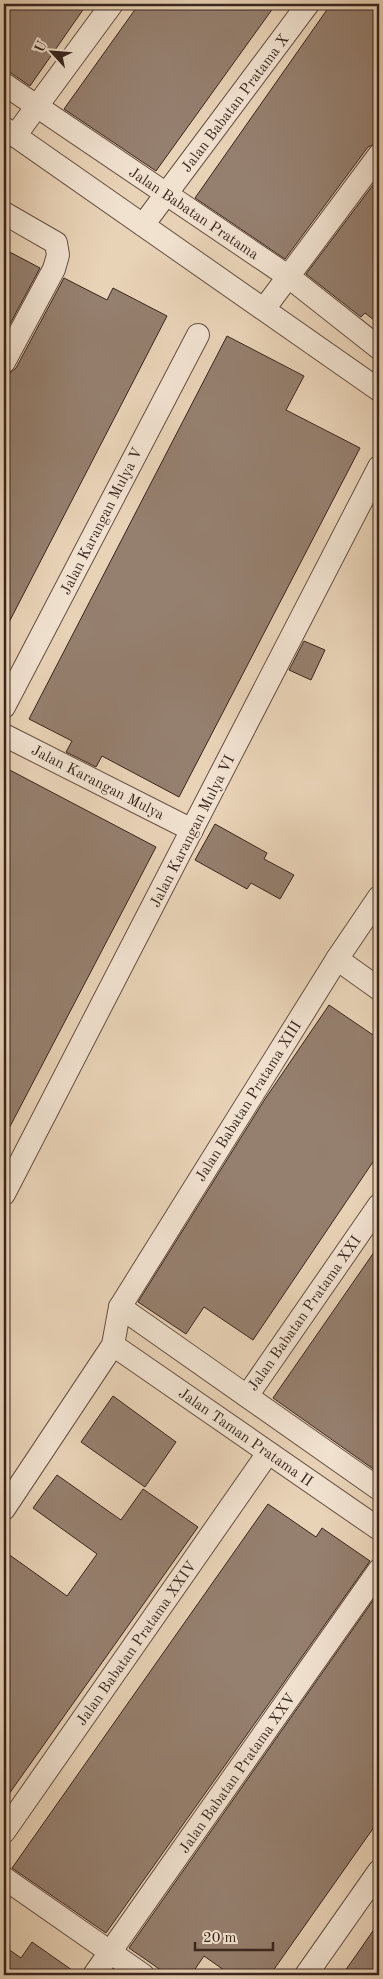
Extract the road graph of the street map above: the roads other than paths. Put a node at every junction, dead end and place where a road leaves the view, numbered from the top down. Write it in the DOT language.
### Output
graph roads {
  1 [pos="112,4"];
  2 [pos="308,4"];
  3 [pos="4,84"];
  4 [pos="38,107"];
  5 [pos="10,132"];
  6 [pos="379,155"];
  7 [pos="167,194"];
  8 [pos="4,213"];
  9 [pos="143,225"];
  10 [pos="289,277"];
  11 [pos="264,309"];
  12 [pos="198,334"];
  13 [pos="379,348"];
  14 [pos="4,362"];
  15 [pos="379,390"];
  16 [pos="379,467"];
  17 [pos="4,707"];
  18 [pos="4,735"];
  19 [pos="192,830"];
  20 [pos="379,897"];
  21 [pos="337,959"];
  22 [pos="379,988"];
  23 [pos="4,1194"];
  24 [pos="379,1205"];
  25 [pos="120,1307"];
  26 [pos="113,1345"];
  27 [pos="247,1396"];
  28 [pos="268,1453"];
  29 [pos="379,1489"];
  30 [pos="4,1509"];
  31 [pos="379,1530"];
  32 [pos="379,1570"];
  33 [pos="4,1832"];
  34 [pos="379,1871"];
  35 [pos="4,1878"];
  36 [pos="110,1952"];
  37 [pos="94,1975"];
  38 [pos="143,1975"];
  39 [pos="306,1975"];
  1 -- 4 [label="street"];
  2 -- 7 [label="street, Jalan Babatan Pratama X"];
  3 -- 4 [label="street, Jalan Babatan Pratama"];
  4 -- 5 [label="street"];
  4 -- 7 [label="street, Jalan Babatan Pratama"];
  5 -- 9 [label="street"];
  6 -- 10 [label="street"];
  7 -- 9 [label="street, Jalan Babatan Pratama X"];
  7 -- 10 [label="street, Jalan Babatan Pratama"];
  8 -- 14 [label="street"];
  9 -- 11 [label="street"];
  10 -- 11 [label="street"];
  10 -- 13 [label="street, Jalan Babatan Pratama"];
  11 -- 15 [label="street"];
  12 -- 17 [label="street, Jalan Karangan Mulya V"];
  16 -- 19 [label="street, Jalan Karangan Mulya VI"];
  18 -- 19 [label="street, Jalan Karangan Mulya"];
  19 -- 23 [label="street, Jalan Karangan Mulya VI"];
  20 -- 21 [label="street, Jalan Babatan Pratama XIII"];
  21 -- 22 [label="street"];
  21 -- 25 [label="street, Jalan Babatan Pratama XIII"];
  24 -- 27 [label="street, Jalan Babatan Pratama XXI"];
  25 -- 26 [label="street"];
  25 -- 27 [label="street"];
  26 -- 28 [label="street, Jalan Taman Pratama II"];
  26 -- 30 [label="street"];
  27 -- 29 [label="street"];
  28 -- 31 [label="street, Jalan Taman Pratama II"];
  28 -- 33 [label="street, Jalan Babatan Pratama XXIV"];
  32 -- 36 [label="street, Jalan Babatan Pratama XXV"];
  34 -- 39 [label="street"];
  35 -- 36 [label="street"];
  36 -- 37 [label="street, Jalan Babatan Pratama XXV"];
  36 -- 38 [label="street"];
}
